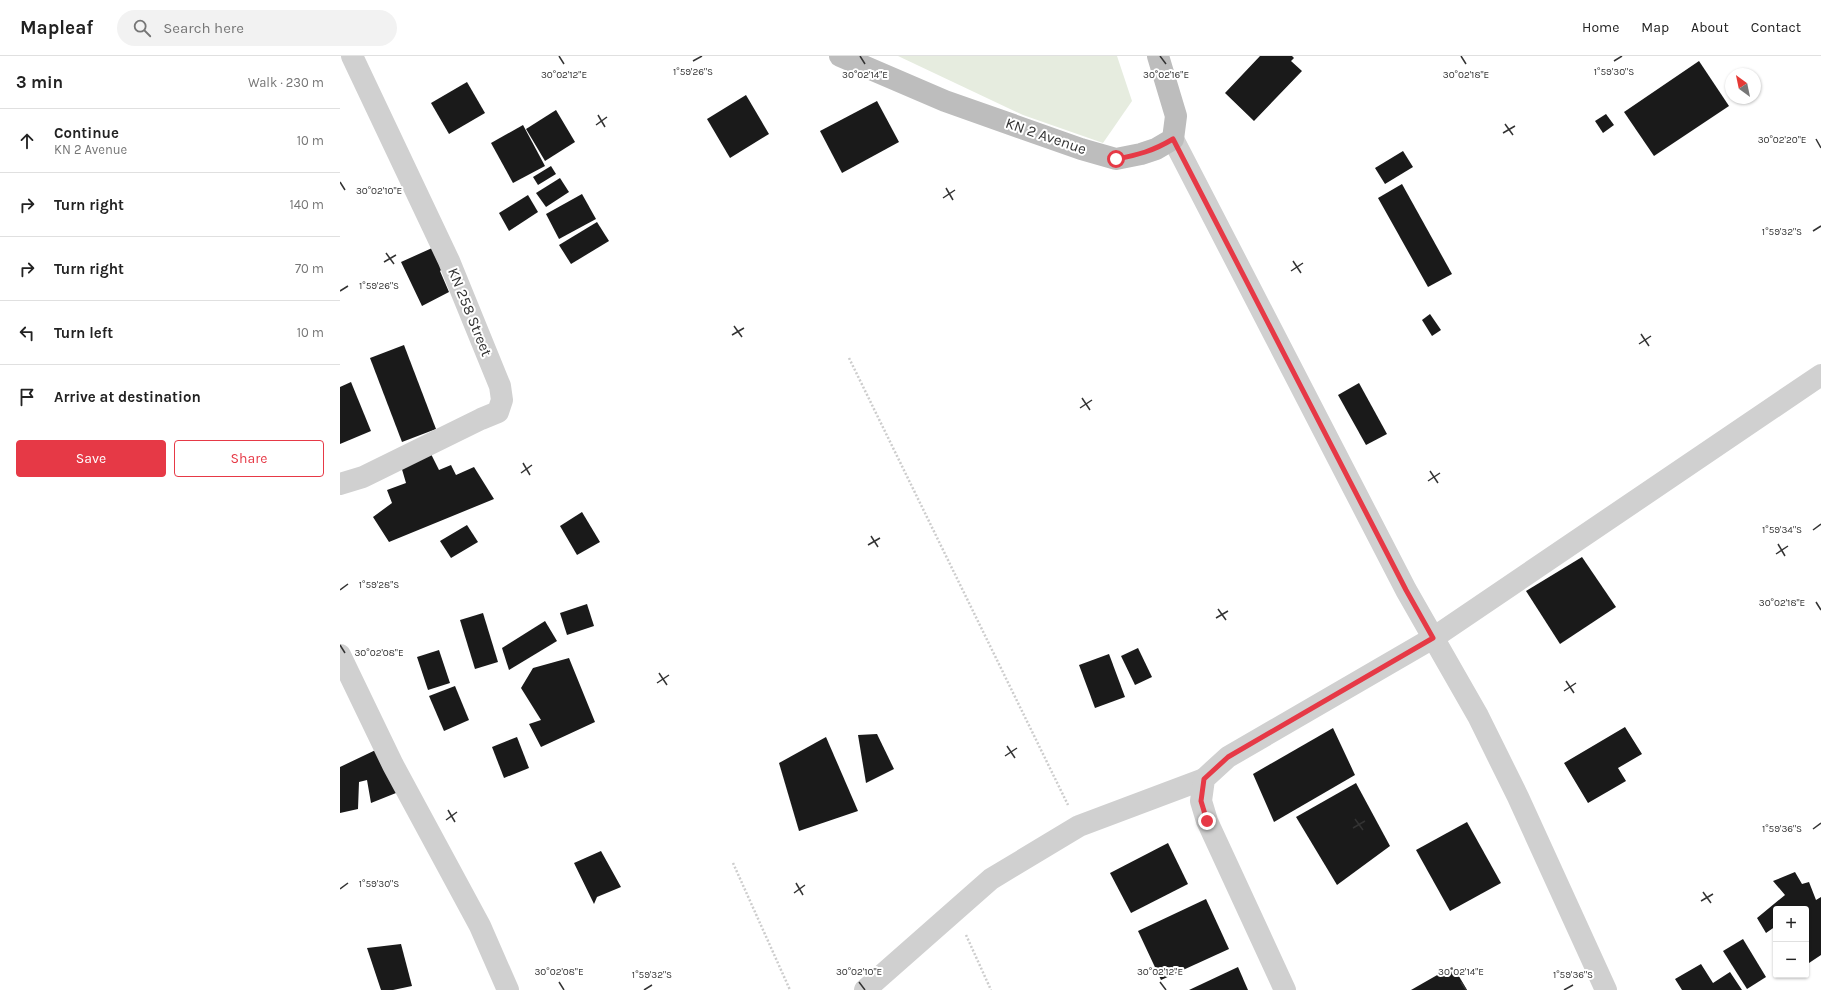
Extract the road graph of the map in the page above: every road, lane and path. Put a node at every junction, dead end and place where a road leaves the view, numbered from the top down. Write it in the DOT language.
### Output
graph roads {
  1 [pos="352,56"];
  2 [pos="840,56"];
  3 [pos="1158,56"];
  4 [pos="1173,139"];
  5 [pos="849,358"];
  6 [pos="1821,375"];
  7 [pos="340,484"];
  8 [pos="1433,638"];
  9 [pos="340,655"];
  10 [pos="1204,779"];
  11 [pos="1079,826"];
  12 [pos="733,863"];
  13 [pos="956,911"];
  14 [pos="1272,962"];
  15 [pos="508,990"];
  16 [pos="790,990"];
  17 [pos="865,990"];
  18 [pos="991,990"];
  19 [pos="1272,990"];
  20 [pos="1285,990"];
  21 [pos="1606,990"];
  1 -- 7 [label="street, KN 258 Street"];
  2 -- 4 [label="main road, KN 2 Avenue"];
  3 -- 4 [label="main road"];
  4 -- 8 [label="street"];
  5 -- 11 [label="path"];
  6 -- 8 [label="street"];
  8 -- 10 [label="street"];
  8 -- 21 [label="street"];
  9 -- 15 [label="street"];
  10 -- 11 [label="street"];
  10 -- 14 [label="street"];
  11 -- 13 [label="street"];
  12 -- 16 [label="path"];
  13 -- 17 [label="street"];
  13 -- 18 [label="path"];
  14 -- 19 [label="street"];
  14 -- 20 [label="street"];
}
